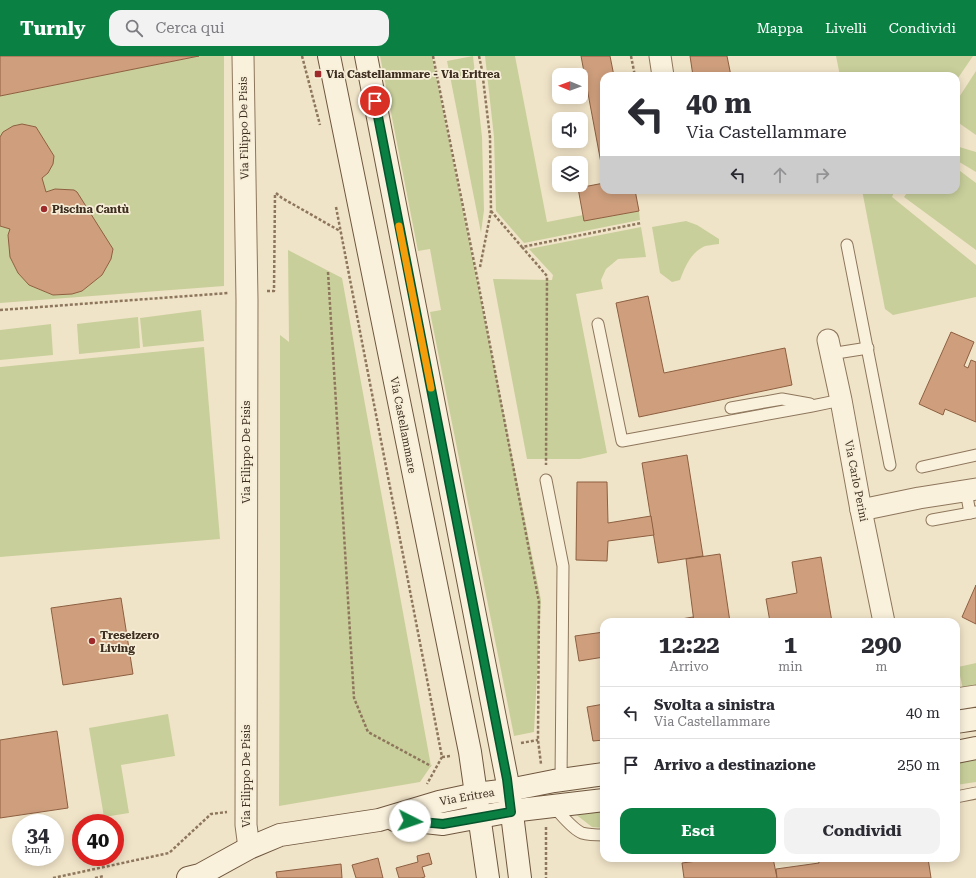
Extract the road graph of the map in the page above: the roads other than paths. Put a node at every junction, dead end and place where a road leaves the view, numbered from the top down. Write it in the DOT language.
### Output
graph roads {
  1 [pos="243,56"];
  2 [pos="329,56"];
  3 [pos="366,56"];
  4 [pos="660,56"];
  5 [pos="662,72"];
  6 [pos="847,245"];
  7 [pos="598,324"];
  8 [pos="829,347"];
  9 [pos="868,348"];
  10 [pos="841,400"];
  11 [pos="816,406"];
  12 [pos="731,408"];
  13 [pos="976,456"];
  14 [pos="890,465"];
  15 [pos="922,467"];
  16 [pos="546,480"];
  17 [pos="971,490"];
  18 [pos="862,510"];
  19 [pos="973,512"];
  20 [pos="932,520"];
  21 [pos="883,618"];
  22 [pos="976,696"];
  23 [pos="960,698"];
  24 [pos="976,719"];
  25 [pos="960,721"];
  26 [pos="976,748"];
  27 [pos="960,751"];
  28 [pos="600,775"];
  29 [pos="561,780"];
  30 [pos="509,790"];
  31 [pos="976,793"];
  32 [pos="476,794"];
  33 [pos="960,796"];
  34 [pos="600,801"];
  35 [pos="511,812"];
  36 [pos="550,815"];
  37 [pos="480,817"];
  38 [pos="379,820"];
  39 [pos="600,835"];
  40 [pos="249,848"];
  41 [pos="188,878"];
  42 [pos="488,878"];
  43 [pos="520,878"];
  1 -- 40 [label="street, Via Filippo De Pisis"];
  2 -- 32 [label="street, Via Castellammare"];
  3 -- 30 [label="street"];
  4 -- 5 [label="street"];
  6 -- 9 [label="lane"];
  7 -- 11 [label="lane"];
  8 -- 9 [label="lane"];
  8 -- 10 [label="street, Via Carlo Perini"];
  9 -- 14 [label="lane"];
  10 -- 11 [label="lane"];
  10 -- 18 [label="street, Via Carlo Perini"];
  11 -- 12 [label="lane"];
  13 -- 15 [label="lane"];
  16 -- 29 [label="lane"];
  17 -- 18 [label="street"];
  17 -- 19 [label="lane"];
  18 -- 21 [label="street, Via Carlo Perini"];
  19 -- 20 [label="lane"];
  22 -- 23 [label="street"];
  24 -- 25 [label="street"];
  26 -- 27 [label="street"];
  28 -- 29 [label="street, Via Eritrea"];
  29 -- 30 [label="street, Via Eritrea"];
  30 -- 32 [label="street, Via Eritrea"];
  30 -- 35 [label="street"];
  31 -- 33 [label="lane"];
  32 -- 37 [label="street, Via Castellammare"];
  32 -- 38 [label="street, Via Eritrea"];
  34 -- 36 [label="street, Via Eritrea"];
  35 -- 36 [label="street, Via Eritrea"];
  35 -- 37 [label="street, Via Eritrea"];
  35 -- 43 [label="street"];
  36 -- 39 [label="lane"];
  37 -- 38 [label="street, Via Eritrea"];
  37 -- 42 [label="street, Via Castellammare"];
  38 -- 40 [label="street, Via Eritrea"];
  40 -- 41 [label="street, Via Eritrea"];
}
